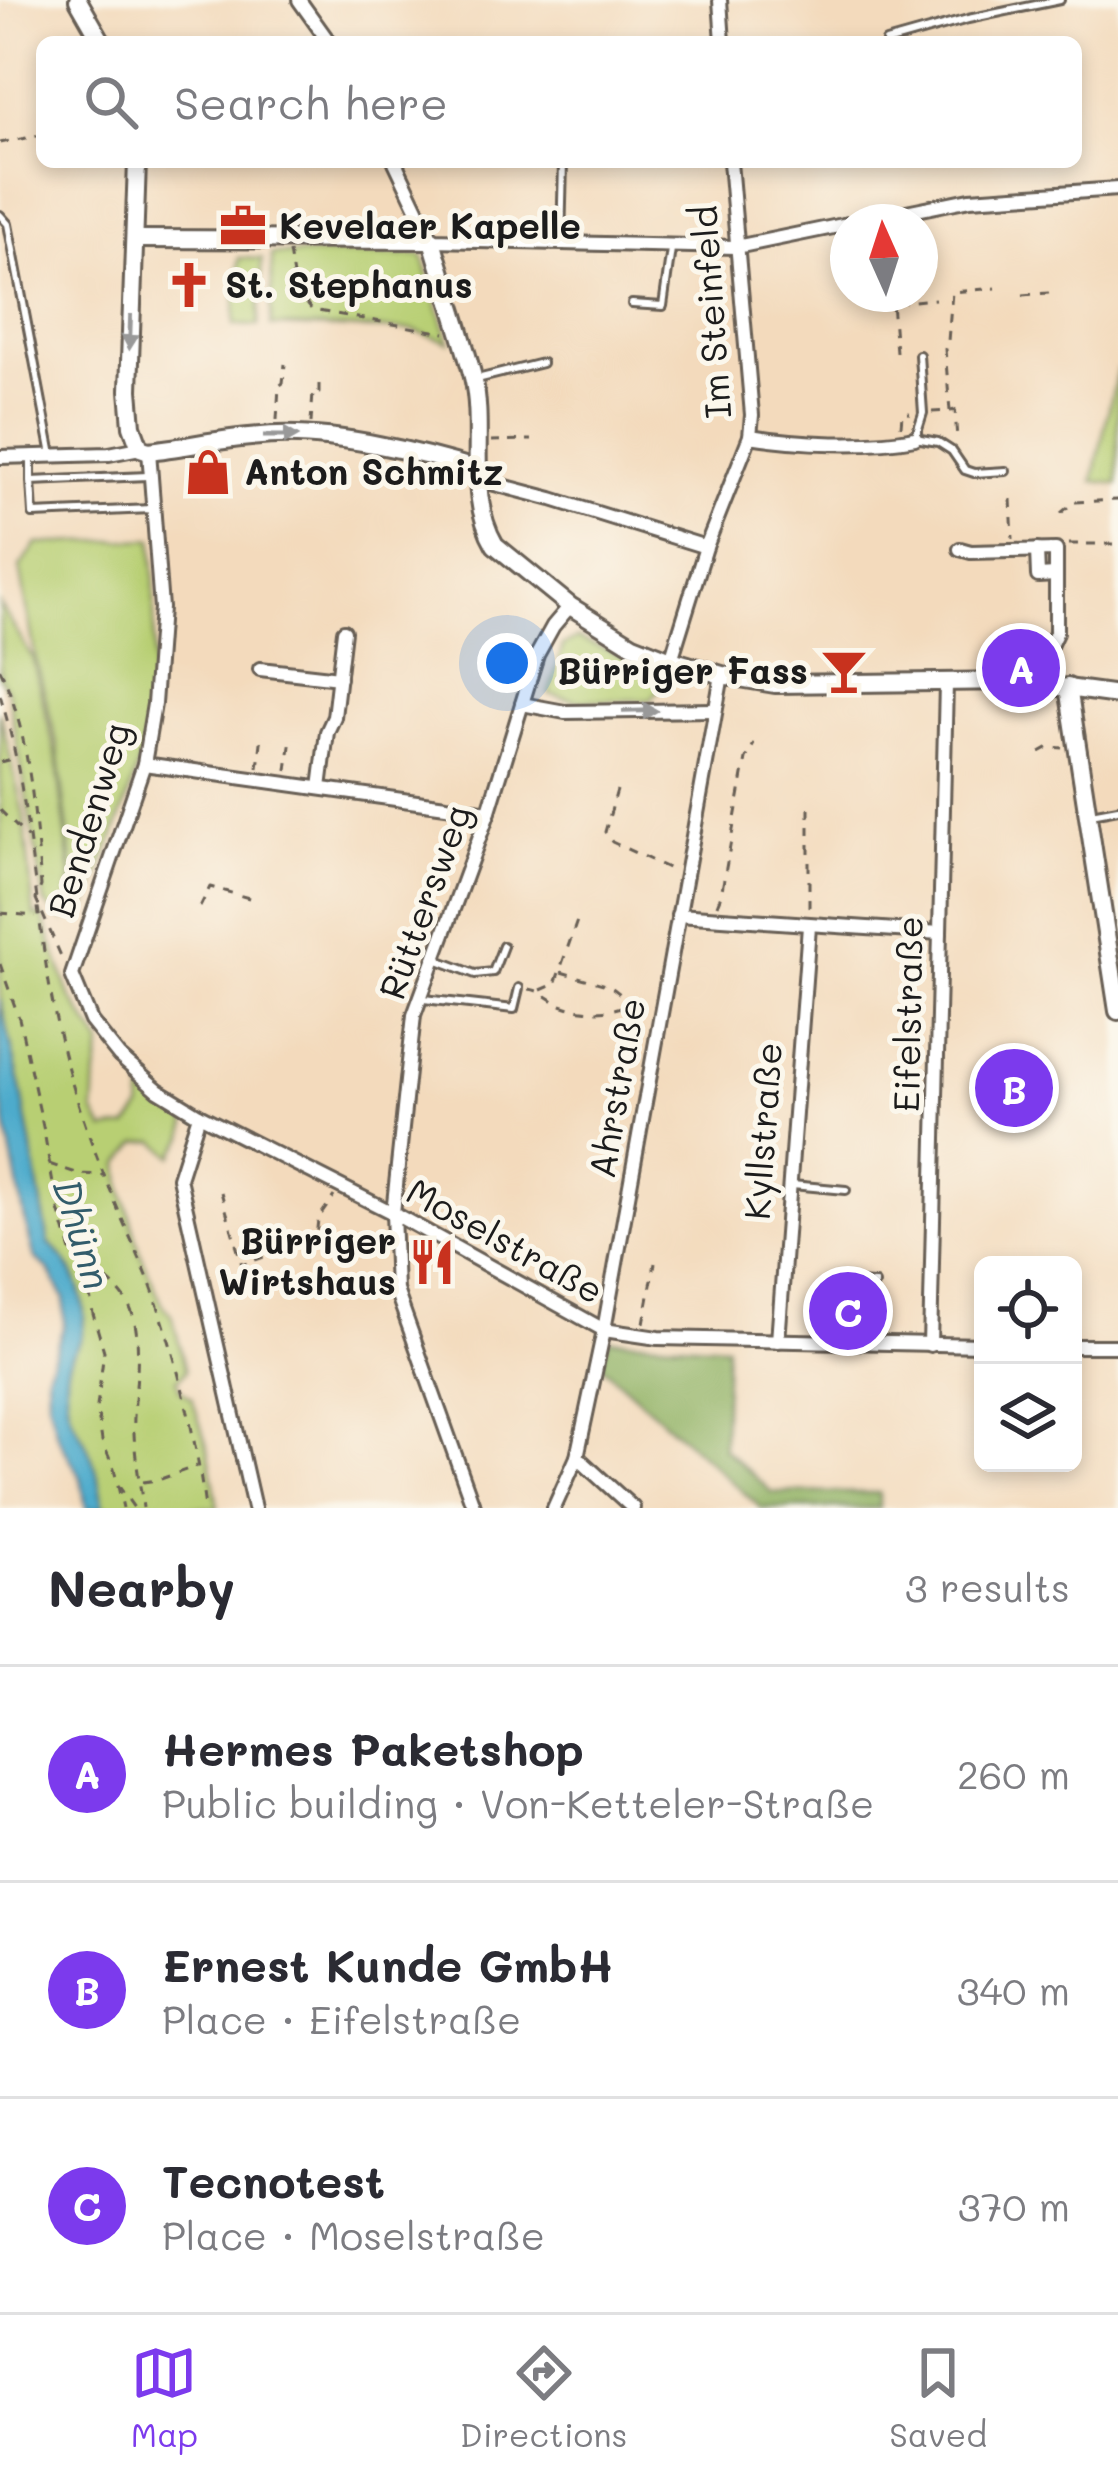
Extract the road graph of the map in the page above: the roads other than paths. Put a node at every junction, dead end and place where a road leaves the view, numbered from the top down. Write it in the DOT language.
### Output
graph roads {
  1 [pos="78,0"];
  2 [pos="299,0"];
  3 [pos="720,0"];
  4 [pos="1060,0"];
  5 [pos="99,36"];
  6 [pos="325,36"];
  7 [pos="723,36"];
  8 [pos="907,36"];
  9 [pos="137,168"];
  10 [pos="398,168"];
  11 [pos="563,168"];
  12 [pos="730,168"];
  13 [pos="1118,189"];
  14 [pos="938,206"];
  15 [pos="0,214"];
  16 [pos="830,228"];
  17 [pos="136,238"];
  18 [pos="432,240"];
  19 [pos="561,243"];
  20 [pos="671,245"];
  21 [pos="736,247"];
  22 [pos="632,304"];
  23 [pos="920,355"];
  24 [pos="542,363"];
  25 [pos="474,381"];
  26 [pos="750,436"];
  27 [pos="915,438"];
  28 [pos="144,450"];
  29 [pos="52,455"];
  30 [pos="31,456"];
  31 [pos="0,457"];
  32 [pos="1006,471"];
  33 [pos="152,476"];
  34 [pos="478,476"];
  35 [pos="32,481"];
  36 [pos="154,509"];
  37 [pos="706,547"];
  38 [pos="960,549"];
  39 [pos="570,606"];
  40 [pos="344,631"];
  41 [pos="671,660"];
  42 [pos="260,669"];
  43 [pos="722,675"];
  44 [pos="339,678"];
  45 [pos="946,684"];
  46 [pos="1047,685"];
  47 [pos="1068,687"];
  48 [pos="1118,695"];
  49 [pos="522,704"];
  50 [pos="715,710"];
  51 [pos="144,764"];
  52 [pos="320,788"];
  53 [pos="1118,809"];
  54 [pos="489,812"];
  55 [pos="1087,815"];
  56 [pos="678,915"];
  57 [pos="809,926"];
  58 [pos="940,933"];
  59 [pos="503,946"];
  60 [pos="434,959"];
  61 [pos="519,988"];
  62 [pos="77,990"];
  63 [pos="420,999"];
  64 [pos="1118,1010"];
  65 [pos="199,1115"];
  66 [pos="788,1185"];
  67 [pos="846,1190"];
  68 [pos="393,1213"];
  69 [pos="875,1283"];
  70 [pos="604,1330"];
  71 [pos="778,1341"];
  72 [pos="826,1342"];
  73 [pos="930,1345"];
  74 [pos="974,1345"];
  75 [pos="1082,1346"];
  76 [pos="1118,1346"];
  77 [pos="577,1457"];
  78 [pos="254,1508"];
  79 [pos="475,1508"];
  80 [pos="554,1508"];
  81 [pos="633,1508"];
  1 -- 5 [label="street"];
  2 -- 6 [label="street"];
  3 -- 7 [label="street"];
  4 -- 8 [label="lane"];
  9 -- 17 [label="street"];
  10 -- 18 [label="street"];
  11 -- 19 [label="lane"];
  12 -- 21 [label="street, Im Steinfeld"];
  13 -- 14 [label="street"];
  15 -- 29 [label="lane"];
  16 -- 21 [label="street"];
  17 -- 18 [label="street"];
  17 -- 28 [label="street, one-way"];
  18 -- 19 [label="street"];
  18 -- 25 [label="street"];
  19 -- 20 [label="street"];
  20 -- 21 [label="street"];
  20 -- 22 [label="lane"];
  21 -- 26 [label="street, Im Steinfeld"];
  23 -- 27 [label="lane"];
  24 -- 25 [label="lane"];
  25 -- 34 [label="street"];
  26 -- 27 [label="street"];
  26 -- 37 [label="street, Im Steinfeld"];
  27 -- 32 [label="lane"];
  28 -- 29 [label="street"];
  28 -- 33 [label="street, Bendenweg"];
  28 -- 34 [label="street, one-way"];
  29 -- 30 [label="street"];
  30 -- 31 [label="street"];
  30 -- 35 [label="lane"];
  33 -- 35 [label="lane"];
  33 -- 36 [label="street, Bendenweg"];
  34 -- 37 [label="street"];
  34 -- 39 [label="street"];
  35 -- 36 [label="lane"];
  36 -- 51 [label="street, Bendenweg"];
  37 -- 41 [label="street, Im Steinfeld"];
  38 -- 46 [label="street"];
  39 -- 41 [label="street"];
  39 -- 49 [label="street, Rüttersweg"];
  40 -- 44 [label="street"];
  41 -- 43 [label="street"];
  42 -- 44 [label="street"];
  43 -- 45 [label="street"];
  43 -- 50 [label="street, Ahrstraße"];
  44 -- 52 [label="street"];
  45 -- 46 [label="street"];
  45 -- 58 [label="street, Eifelstraße"];
  46 -- 47 [label="street"];
  47 -- 48 [label="street"];
  47 -- 55 [label="street"];
  49 -- 50 [label="street, one-way"];
  49 -- 54 [label="street, Rüttersweg"];
  50 -- 56 [label="street, Ahrstraße"];
  51 -- 52 [label="street"];
  51 -- 62 [label="street, Bendenweg"];
  52 -- 54 [label="street"];
  53 -- 55 [label="lane"];
  54 -- 60 [label="street, Rüttersweg"];
  55 -- 64 [label="street"];
  56 -- 57 [label="street"];
  56 -- 70 [label="street, Ahrstraße"];
  57 -- 58 [label="street"];
  57 -- 66 [label="street, Kyllstraße"];
  58 -- 73 [label="street, Eifelstraße"];
  59 -- 60 [label="lane"];
  60 -- 63 [label="street, Rüttersweg"];
  61 -- 63 [label="lane"];
  62 -- 65 [label="street, Moselstraße"];
  63 -- 68 [label="street, Rüttersweg"];
  65 -- 68 [label="street, Moselstraße"];
  65 -- 78 [label="street"];
  66 -- 67 [label="lane"];
  66 -- 71 [label="street, Kyllstraße"];
  68 -- 70 [label="street, Moselstraße"];
  68 -- 79 [label="street, Rüttersweg"];
  69 -- 72 [label="lane"];
  70 -- 71 [label="street, Moselstraße"];
  70 -- 77 [label="street, Ahrstraße"];
  71 -- 72 [label="street, Moselstraße"];
  72 -- 73 [label="street, Moselstraße"];
  73 -- 74 [label="street, Moselstraße"];
  75 -- 76 [label="street"];
  77 -- 80 [label="street, Ahrstraße"];
  77 -- 81 [label="street"];
}
